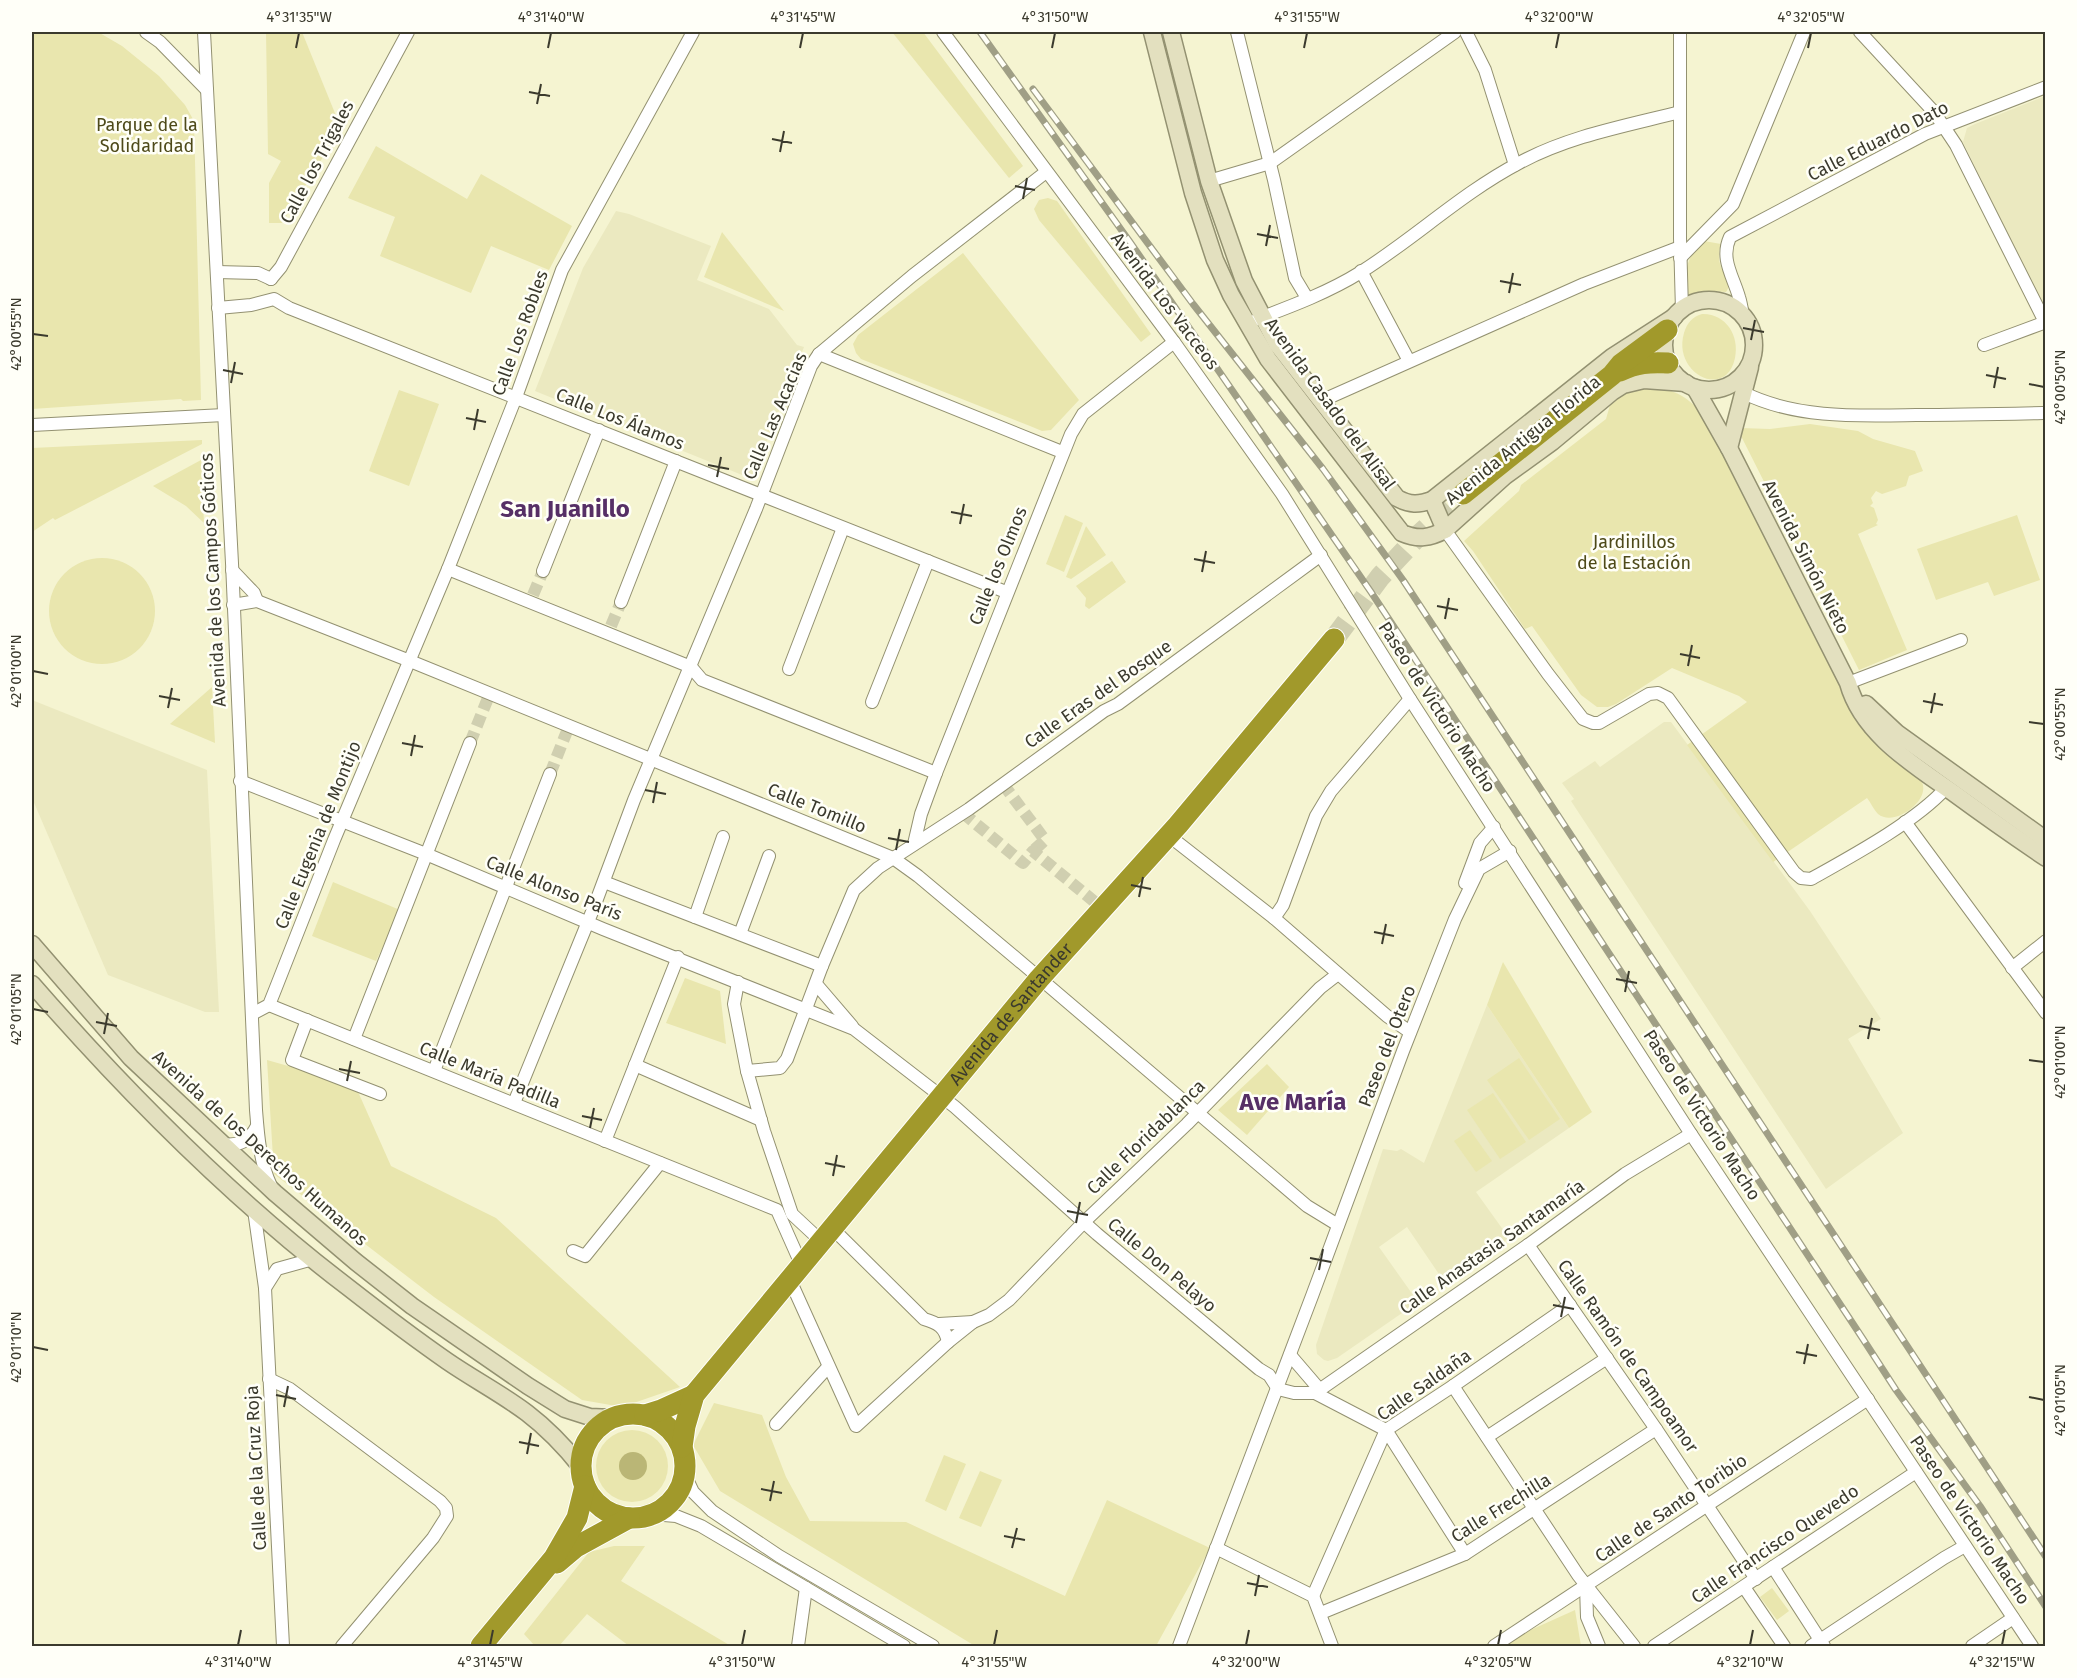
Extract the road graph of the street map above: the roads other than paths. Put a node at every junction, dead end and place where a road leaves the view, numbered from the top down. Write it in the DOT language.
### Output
graph roads {
  1 [pos="146,32"];
  2 [pos="204,32"];
  3 [pos="408,32"];
  4 [pos="693,32"];
  5 [pos="942,32"];
  6 [pos="1152,32"];
  7 [pos="1171,32"];
  8 [pos="1237,32"];
  9 [pos="1455,32"];
  10 [pos="1466,32"];
  11 [pos="1680,32"];
  12 [pos="1804,32"];
  13 [pos="1860,32"];
  14 [pos="2046,87"];
  15 [pos="207,90"];
  16 [pos="1680,112"];
  17 [pos="1944,126"];
  18 [pos="1270,163"];
  19 [pos="1517,164"];
  20 [pos="1046,172"];
  21 [pos="1209,181"];
  22 [pos="216,250"];
  23 [pos="1680,253"];
  24 [pos="240,271"];
  25 [pos="1361,271"];
  26 [pos="217,272"];
  27 [pos="272,279"];
  28 [pos="1307,298"];
  29 [pos="274,299"];
  30 [pos="218,308"];
  31 [pos="1743,316"];
  32 [pos="1674,319"];
  33 [pos="1254,320"];
  34 [pos="2045,322"];
  35 [pos="1174,342"];
  36 [pos="1984,345"];
  37 [pos="819,354"];
  38 [pos="1752,359"];
  39 [pos="1409,361"];
  40 [pos="1668,363"];
  41 [pos="1612,375"];
  42 [pos="1690,385"];
  43 [pos="1744,393"];
  44 [pos="516,397"];
  45 [pos="1320,401"];
  46 [pos="2046,413"];
  47 [pos="224,415"];
  48 [pos="32,425"];
  49 [pos="599,430"];
  50 [pos="1729,448"];
  51 [pos="1062,452"];
  52 [pos="676,461"];
  53 [pos="1464,494"];
  54 [pos="761,495"];
  55 [pos="1432,500"];
  56 [pos="843,528"];
  57 [pos="1445,530"];
  58 [pos="1424,538"];
  59 [pos="1321,555"];
  60 [pos="928,561"];
  61 [pos="448,569"];
  62 [pos="232,570"];
  63 [pos="543,571"];
  64 [pos="1006,592"];
  65 [pos="1348,598"];
  66 [pos="257,601"];
  67 [pos="621,602"];
  68 [pos="233,605"];
  69 [pos="1334,639"];
  70 [pos="1961,640"];
  71 [pos="410,661"];
  72 [pos="691,667"];
  73 [pos="789,669"];
  74 [pos="1848,683"];
  75 [pos="1410,699"];
  76 [pos="872,702"];
  77 [pos="1897,733"];
  78 [pos="470,743"];
  79 [pos="652,760"];
  80 [pos="936,773"];
  81 [pos="550,774"];
  82 [pos="240,782"];
  83 [pos="1946,788"];
  84 [pos="921,814"];
  85 [pos="2010,814"];
  86 [pos="342,822"];
  87 [pos="1905,822"];
  88 [pos="941,827"];
  89 [pos="1494,827"];
  90 [pos="1168,835"];
  91 [pos="723,837"];
  92 [pos="2046,840"];
  93 [pos="914,844"];
  94 [pos="1510,851"];
  95 [pos="426,854"];
  96 [pos="769,856"];
  97 [pos="893,858"];
  98 [pos="2046,858"];
  99 [pos="604,882"];
  100 [pos="504,888"];
  101 [pos="695,916"];
  102 [pos="1274,918"];
  103 [pos="1455,918"];
  104 [pos="588,921"];
  105 [pos="740,934"];
  106 [pos="2046,941"];
  107 [pos="32,944"];
  108 [pos="678,957"];
  109 [pos="822,966"];
  110 [pos="2012,968"];
  111 [pos="1338,974"];
  112 [pos="1039,979"];
  113 [pos="738,982"];
  114 [pos="32,984"];
  115 [pos="816,984"];
  116 [pos="268,1005"];
  117 [pos="806,1008"];
  118 [pos="2046,1013"];
  119 [pos="252,1014"];
  120 [pos="307,1020"];
  121 [pos="854,1029"];
  122 [pos="1410,1032"];
  123 [pos="354,1039"];
  124 [pos="635,1065"];
  125 [pos="434,1071"];
  126 [pos="747,1071"];
  127 [pos="380,1094"];
  128 [pos="941,1097"];
  129 [pos="514,1103"];
  130 [pos="1198,1112"];
  131 [pos="761,1120"];
  132 [pos="257,1126"];
  133 [pos="1691,1134"];
  134 [pos="605,1141"];
  135 [pos="221,1144"];
  136 [pos="660,1163"];
  137 [pos="274,1193"];
  138 [pos="254,1210"];
  139 [pos="1084,1222"];
  140 [pos="1338,1225"];
  141 [pos="827,1234"];
  142 [pos="1528,1245"];
  143 [pos="573,1251"];
  144 [pos="313,1258"];
  145 [pos="796,1272"];
  146 [pos="265,1288"];
  147 [pos="1570,1305"];
  148 [pos="973,1322"];
  149 [pos="939,1323"];
  150 [pos="948,1342"];
  151 [pos="1290,1355"];
  152 [pos="1607,1358"];
  153 [pos="828,1367"];
  154 [pos="269,1379"];
  155 [pos="1453,1386"];
  156 [pos="1278,1389"];
  157 [pos="1318,1391"];
  158 [pos="694,1395"];
  159 [pos="1868,1398"];
  160 [pos="645,1415"];
  161 [pos="613,1418"];
  162 [pos="777,1424"];
  163 [pos="856,1426"];
  164 [pos="1656,1429"];
  165 [pos="1386,1430"];
  166 [pos="1488,1437"];
  167 [pos="682,1447"];
  168 [pos="1916,1472"];
  169 [pos="685,1475"];
  170 [pos="583,1477"];
  171 [pos="1707,1504"];
  172 [pos="1535,1510"];
  173 [pos="652,1514"];
  174 [pos="629,1518"];
  175 [pos="1965,1546"];
  176 [pos="1216,1548"];
  177 [pos="1465,1554"];
  178 [pos="1773,1567"];
  179 [pos="1756,1579"];
  180 [pos="536,1581"];
  181 [pos="1586,1586"];
  182 [pos="1744,1587"];
  183 [pos="806,1588"];
  184 [pos="1313,1596"];
  185 [pos="1321,1613"];
  186 [pos="2013,1618"];
  187 [pos="488,1644"];
  188 [pos="1819,1644"];
  189 [pos="283,1647"];
  190 [pos="342,1647"];
  191 [pos="798,1647"];
  192 [pos="904,1647"];
  193 [pos="933,1647"];
  194 [pos="1179,1647"];
  195 [pos="1332,1647"];
  196 [pos="1494,1647"];
  197 [pos="1599,1647"];
  198 [pos="1634,1647"];
  199 [pos="1654,1647"];
  200 [pos="1784,1647"];
  201 [pos="1972,1647"];
  202 [pos="2032,1647"];
  1 -- 15 [label="street"];
  2 -- 15 [label="street, Avenida de los Campos Góticos"];
  3 -- 27 [label="street, Calle los Trigales"];
  4 -- 44 [label="street, Calle Los Robles"];
  5 -- 20 [label="street, Avenida Los Vacceos"];
  6 -- 33 [label="main road, Avenida Casado del Alisal"];
  7 -- 21 [label="main road, Avenida Casado del Alisal"];
  8 -- 18 [label="street"];
  9 -- 18 [label="street"];
  10 -- 19 [label="street"];
  11 -- 16 [label="street"];
  12 -- 23 [label="street"];
  13 -- 17 [label="street"];
  14 -- 17 [label="street, Calle Eduardo Dato"];
  15 -- 22 [label="street, Avenida de los Campos Góticos"];
  16 -- 19 [label="street"];
  16 -- 23 [label="street"];
  17 -- 31 [label="street, Calle Eduardo Dato"];
  17 -- 34 [label="street"];
  18 -- 21 [label="street"];
  18 -- 28 [label="street"];
  19 -- 25 [label="street"];
  20 -- 35 [label="street, Avenida Los Vacceos"];
  20 -- 37 [label="street, Calle Las Acacias"];
  21 -- 33 [label="main road, Avenida Casado del Alisal"];
  22 -- 24 [label="street"];
  22 -- 26 [label="street, Avenida de los Campos Góticos"];
  23 -- 32 [label="street"];
  23 -- 39 [label="street"];
  24 -- 26 [label="street"];
  24 -- 27 [label="street"];
  25 -- 28 [label="street"];
  25 -- 39 [label="street"];
  26 -- 30 [label="street, Avenida de los Campos Góticos"];
  27 -- 29 [label="street"];
  28 -- 33 [label="street"];
  29 -- 30 [label="street"];
  29 -- 44 [label="street, Calle Los Álamos"];
  30 -- 47 [label="street, Avenida de los Campos Góticos"];
  31 -- 32 [label="main road"];
  31 -- 38 [label="main road"];
  32 -- 40 [label="main road"];
  32 -- 41 [label="highway"];
  32 -- 55 [label="main road, Avenida Antigua Florida"];
  33 -- 45 [label="main road, Avenida Casado del Alisal"];
  33 -- 58 [label="main road, Avenida Casado del Alisal"];
  34 -- 36 [label="street"];
  35 -- 51 [label="street, Calle los Olmos"];
  35 -- 59 [label="street, Avenida Los Vacceos"];
  37 -- 51 [label="street"];
  37 -- 54 [label="street, Calle Las Acacias"];
  38 -- 42 [label="main road"];
  38 -- 43 [label="main road"];
  39 -- 45 [label="street"];
  40 -- 41 [label="highway"];
  40 -- 42 [label="main road"];
  41 -- 53 [label="highway"];
  42 -- 50 [label="main road, Avenida Simón Nieto"];
  42 -- 57 [label="main road, Avenida Antigua Florida"];
  43 -- 46 [label="street"];
  43 -- 50 [label="main road"];
  44 -- 49 [label="street, Calle Los Álamos"];
  44 -- 61 [label="street, Calle Los Robles"];
  45 -- 55 [label="main road, Avenida Casado del Alisal"];
  47 -- 48 [label="street"];
  47 -- 62 [label="street, Avenida de los Campos Góticos"];
  49 -- 52 [label="street, Calle Los Álamos"];
  49 -- 63 [label="street"];
  50 -- 74 [label="main road, Avenida Simón Nieto"];
  51 -- 64 [label="street, Calle los Olmos"];
  52 -- 54 [label="street, Calle Los Álamos"];
  52 -- 67 [label="street"];
  54 -- 56 [label="street, Calle Los Álamos"];
  54 -- 72 [label="street, Calle Las Acacias"];
  55 -- 57 [label="main road"];
  56 -- 60 [label="street, Calle Los Álamos"];
  56 -- 73 [label="street"];
  57 -- 58 [label="main road, Avenida Antigua Florida"];
  57 -- 87 [label="street"];
  59 -- 65 [label="street, Avenida Los Vacceos"];
  59 -- 88 [label="street, Calle Eras del Bosque"];
  60 -- 64 [label="street, Calle Los Álamos"];
  60 -- 76 [label="street"];
  61 -- 71 [label="street, Calle Los Robles"];
  61 -- 72 [label="street"];
  62 -- 66 [label="street"];
  62 -- 68 [label="street, Avenida de los Campos Góticos"];
  64 -- 80 [label="street, Calle los Olmos"];
  65 -- 75 [label="street, Paseo de Victorio Macho"];
  66 -- 68 [label="street"];
  66 -- 71 [label="street, Calle Tomillo"];
  68 -- 82 [label="street, Avenida de los Campos Góticos"];
  69 -- 90 [label="highway, Avenida de Santander"];
  70 -- 74 [label="street"];
  71 -- 79 [label="street, Calle Tomillo"];
  71 -- 86 [label="street, Calle Eugenia de Montijo"];
  72 -- 79 [label="street, Calle Las Acacias"];
  72 -- 80 [label="street"];
  74 -- 77 [label="main road, Avenida Simón Nieto"];
  74 -- 83 [label="main road, Avenida Simón Nieto"];
  75 -- 89 [label="street, Paseo de Victorio Macho"];
  75 -- 102 [label="street"];
  77 -- 83 [label="main road"];
  77 -- 85 [label="main road, Avenida Simón Nieto"];
  78 -- 95 [label="street"];
  79 -- 97 [label="street, Calle Tomillo"];
  79 -- 99 [label="street, Calle Las Acacias"];
  80 -- 84 [label="street, Calle los Olmos"];
  81 -- 100 [label="street"];
  82 -- 86 [label="street, Calle Alonso París"];
  82 -- 119 [label="street, Avenida de los Campos Góticos"];
  83 -- 85 [label="main road"];
  83 -- 87 [label="street"];
  83 -- 98 [label="main road, Avenida Simón Nieto"];
  84 -- 88 [label="street"];
  84 -- 93 [label="street, Calle los Olmos"];
  85 -- 92 [label="main road, Avenida Simón Nieto"];
  86 -- 95 [label="street, Calle Alonso París"];
  86 -- 116 [label="street, Calle Eugenia de Montijo"];
  87 -- 110 [label="street"];
  88 -- 93 [label="street, Calle Eras del Bosque"];
  89 -- 94 [label="street, Paseo de Victorio Macho"];
  89 -- 103 [label="street, Paseo del Otero"];
  90 -- 102 [label="street"];
  90 -- 112 [label="highway, Avenida de Santander"];
  91 -- 101 [label="street"];
  93 -- 97 [label="street, Calle Eras del Bosque"];
  94 -- 103 [label="street, Paseo del Otero"];
  94 -- 133 [label="street, Paseo de Victorio Macho"];
  95 -- 100 [label="street, Calle Alonso París"];
  95 -- 123 [label="street"];
  96 -- 105 [label="street"];
  97 -- 109 [label="street, Calle Eras del Bosque"];
  97 -- 112 [label="street, Calle Tomillo"];
  99 -- 101 [label="street"];
  99 -- 104 [label="street, Calle Las Acacias"];
  100 -- 104 [label="street, Calle Alonso París"];
  100 -- 125 [label="street"];
  101 -- 105 [label="street"];
  102 -- 111 [label="street"];
  103 -- 122 [label="street, Paseo del Otero"];
  104 -- 108 [label="street, Calle Alonso París"];
  104 -- 129 [label="street, Calle Las Acacias"];
  105 -- 109 [label="street"];
  106 -- 110 [label="street"];
  107 -- 135 [label="main road, Avenida de los Derechos Humanos"];
  108 -- 113 [label="street, Calle Alonso París"];
  108 -- 124 [label="street"];
  109 -- 115 [label="street, Calle Eras del Bosque"];
  110 -- 118 [label="street"];
  111 -- 122 [label="street"];
  111 -- 130 [label="street, Calle Floridablanca"];
  112 -- 128 [label="highway, Avenida de Santander"];
  112 -- 130 [label="street, Calle Tomillo"];
  113 -- 117 [label="street, Calle Alonso París"];
  113 -- 126 [label="street"];
  114 -- 138 [label="main road"];
  115 -- 117 [label="street, Calle Eras del Bosque"];
  115 -- 121 [label="street, Calle Alonso París"];
  116 -- 119 [label="street"];
  116 -- 120 [label="street, Calle María Padilla"];
  117 -- 121 [label="street, Calle Alonso París"];
  117 -- 126 [label="street, Calle Eras del Bosque"];
  119 -- 132 [label="street, Avenida de los Campos Góticos"];
  120 -- 123 [label="street, Calle María Padilla"];
  120 -- 127 [label="street"];
  121 -- 128 [label="street, Calle Alonso París"];
  122 -- 140 [label="street, Paseo del Otero"];
  123 -- 125 [label="street, Calle María Padilla"];
  124 -- 131 [label="street"];
  124 -- 134 [label="street"];
  125 -- 129 [label="street, Calle María Padilla"];
  126 -- 131 [label="street"];
  128 -- 139 [label="street, Calle Don Pelayo"];
  128 -- 141 [label="highway, Avenida de Santander"];
  129 -- 134 [label="street, Calle María Padilla"];
  130 -- 139 [label="street, Calle Floridablanca"];
  130 -- 140 [label="street, Calle Tomillo"];
  131 -- 141 [label="street"];
  132 -- 135 [label="street"];
  132 -- 137 [label="street, Avenida de los Campos Góticos"];
  133 -- 142 [label="street, Calle Anastasia Santamaría"];
  133 -- 159 [label="street, Paseo de Victorio Macho"];
  134 -- 136 [label="street, Calle María Padilla"];
  135 -- 137 [label="main road, Avenida de los Derechos Humanos"];
  136 -- 143 [label="street"];
  136 -- 145 [label="street, Calle María Padilla"];
  137 -- 161 [label="main road, Avenida de los Derechos Humanos"];
  138 -- 144 [label="main road"];
  138 -- 146 [label="street, Calle de la Cruz Roja"];
  139 -- 148 [label="street, Calle Floridablanca"];
  139 -- 156 [label="street, Calle Don Pelayo"];
  140 -- 151 [label="street, Paseo del Otero"];
  141 -- 145 [label="highway, Avenida de Santander"];
  141 -- 149 [label="street"];
  142 -- 147 [label="street, Calle Ramón de Campoamor"];
  142 -- 157 [label="street, Calle Anastasia Santamaría"];
  144 -- 146 [label="street"];
  144 -- 170 [label="main road"];
  145 -- 153 [label="street, Calle María Padilla"];
  145 -- 158 [label="highway, Avenida de Santander"];
  146 -- 154 [label="street, Calle de la Cruz Roja"];
  147 -- 152 [label="street, Calle Ramón de Campoamor"];
  147 -- 155 [label="street, Calle Saldaña"];
  148 -- 149 [label="street"];
  148 -- 150 [label="street, Calle Floridablanca"];
  149 -- 150 [label="street"];
  150 -- 163 [label="street, Calle Floridablanca"];
  151 -- 156 [label="street, Paseo del Otero"];
  151 -- 157 [label="street"];
  152 -- 164 [label="street, Calle Ramón de Campoamor"];
  152 -- 166 [label="street"];
  153 -- 162 [label="street"];
  153 -- 163 [label="street, Calle María Padilla"];
  154 -- 189 [label="street, Calle de la Cruz Roja"];
  154 -- 190 [label="street"];
  155 -- 165 [label="street, Calle Saldaña"];
  155 -- 166 [label="street"];
  156 -- 157 [label="street"];
  156 -- 176 [label="street, Paseo del Otero"];
  157 -- 165 [label="street"];
  158 -- 160 [label="highway"];
  158 -- 167 [label="highway"];
  159 -- 168 [label="street, Paseo de Victorio Macho"];
  159 -- 171 [label="street, Calle de Santo Toribio"];
  160 -- 161 [label="highway"];
  160 -- 167 [label="highway"];
  161 -- 170 [label="highway"];
  164 -- 171 [label="street, Calle Ramón de Campoamor"];
  164 -- 172 [label="street, Calle Frechilla"];
  165 -- 177 [label="street"];
  165 -- 184 [label="street, Calle Saldaña"];
  166 -- 172 [label="street"];
  167 -- 169 [label="highway"];
  168 -- 175 [label="street, Paseo de Victorio Macho"];
  168 -- 178 [label="street, Calle Francisco Quevedo"];
  169 -- 173 [label="highway"];
  169 -- 193 [label="street"];
  170 -- 174 [label="highway"];
  170 -- 180 [label="highway"];
  171 -- 179 [label="street, Calle Ramón de Campoamor"];
  171 -- 181 [label="street, Calle de Santo Toribio"];
  172 -- 177 [label="street, Calle Frechilla"];
  172 -- 181 [label="street"];
  173 -- 174 [label="highway"];
  173 -- 183 [label="street"];
  174 -- 180 [label="highway"];
  175 -- 186 [label="street, Paseo de Victorio Macho"];
  175 -- 188 [label="street"];
  176 -- 184 [label="street"];
  176 -- 194 [label="street, Paseo del Otero"];
  177 -- 185 [label="street, Calle Frechilla"];
  178 -- 179 [label="street, Calle Francisco Quevedo"];
  178 -- 188 [label="street"];
  179 -- 182 [label="street, Calle Francisco Quevedo"];
  180 -- 187 [label="highway"];
  181 -- 196 [label="street, Calle de Santo Toribio"];
  181 -- 197 [label="street"];
  181 -- 198 [label="street"];
  182 -- 199 [label="street, Calle Francisco Quevedo"];
  182 -- 200 [label="street"];
  183 -- 191 [label="street"];
  183 -- 192 [label="street"];
  184 -- 185 [label="street"];
  185 -- 195 [label="street"];
  186 -- 201 [label="street"];
  186 -- 202 [label="street, Paseo de Victorio Macho"];
}
